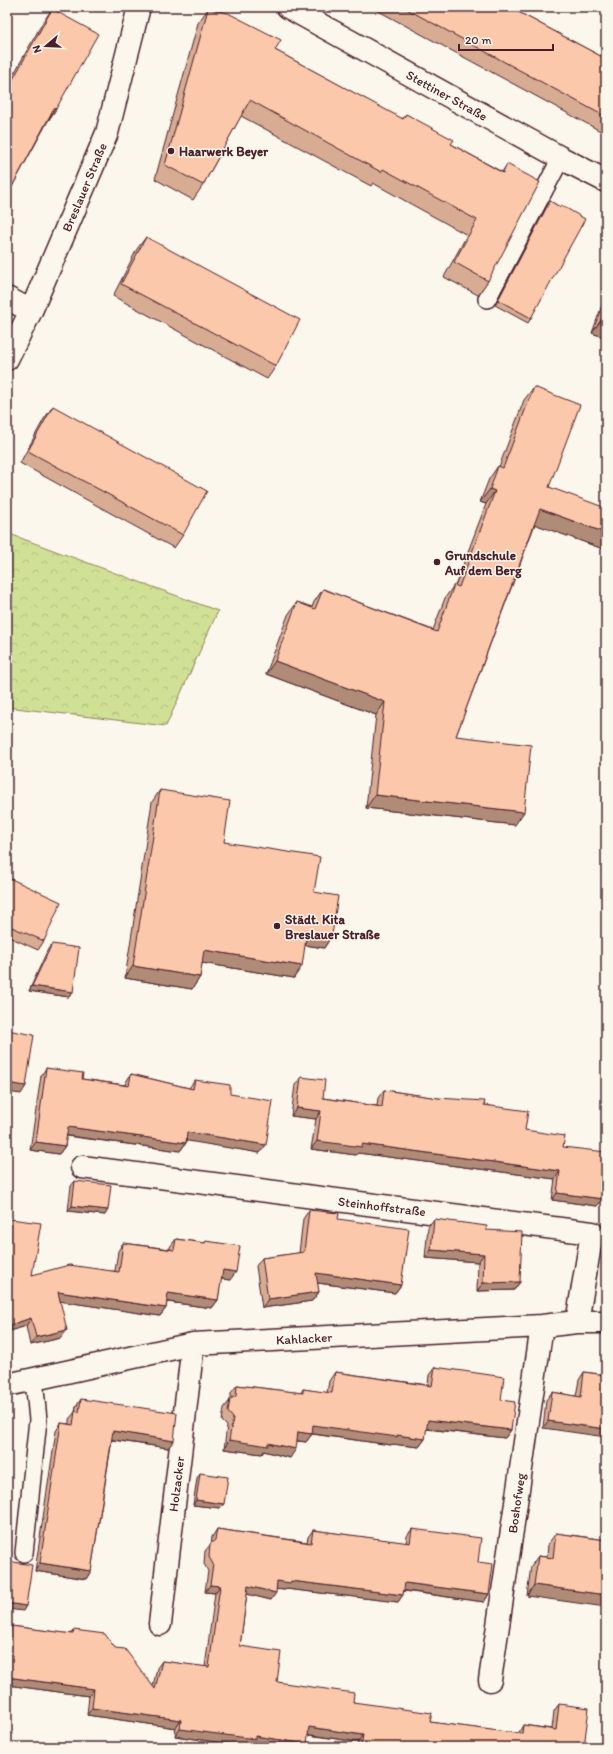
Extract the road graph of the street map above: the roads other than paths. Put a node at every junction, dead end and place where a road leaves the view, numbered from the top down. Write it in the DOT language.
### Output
graph roads {
  1 [pos="139,7"];
  2 [pos="288,7"];
  3 [pos="561,158"];
  4 [pos="606,181"];
  5 [pos="7,298"];
  6 [pos="487,298"];
  7 [pos="31,311"];
  8 [pos="7,359"];
  9 [pos="82,1167"];
  10 [pos="577,1322"];
  11 [pos="606,1322"];
  12 [pos="542,1326"];
  13 [pos="193,1344"];
  14 [pos="34,1379"];
  15 [pos="7,1385"];
  16 [pos="24,1553"];
  17 [pos="160,1624"];
  18 [pos="490,1680"];
  1 -- 7 [label="street, Breslauer Straße"];
  2 -- 3 [label="street, Stettiner Straße"];
  3 -- 4 [label="street, Stettiner Straße"];
  3 -- 6 [label="lane"];
  5 -- 7 [label="street"];
  7 -- 8 [label="street, Breslauer Straße"];
  9 -- 10 [label="street, Steinhoffstraße"];
  10 -- 11 [label="street, Kahlacker"];
  10 -- 12 [label="street, Kahlacker"];
  12 -- 13 [label="street, Kahlacker"];
  12 -- 18 [label="street, Boshofweg"];
  13 -- 14 [label="street, Kahlacker"];
  13 -- 17 [label="street, Holzacker"];
  14 -- 15 [label="street, Kahlacker"];
  14 -- 16 [label="lane"];
}
